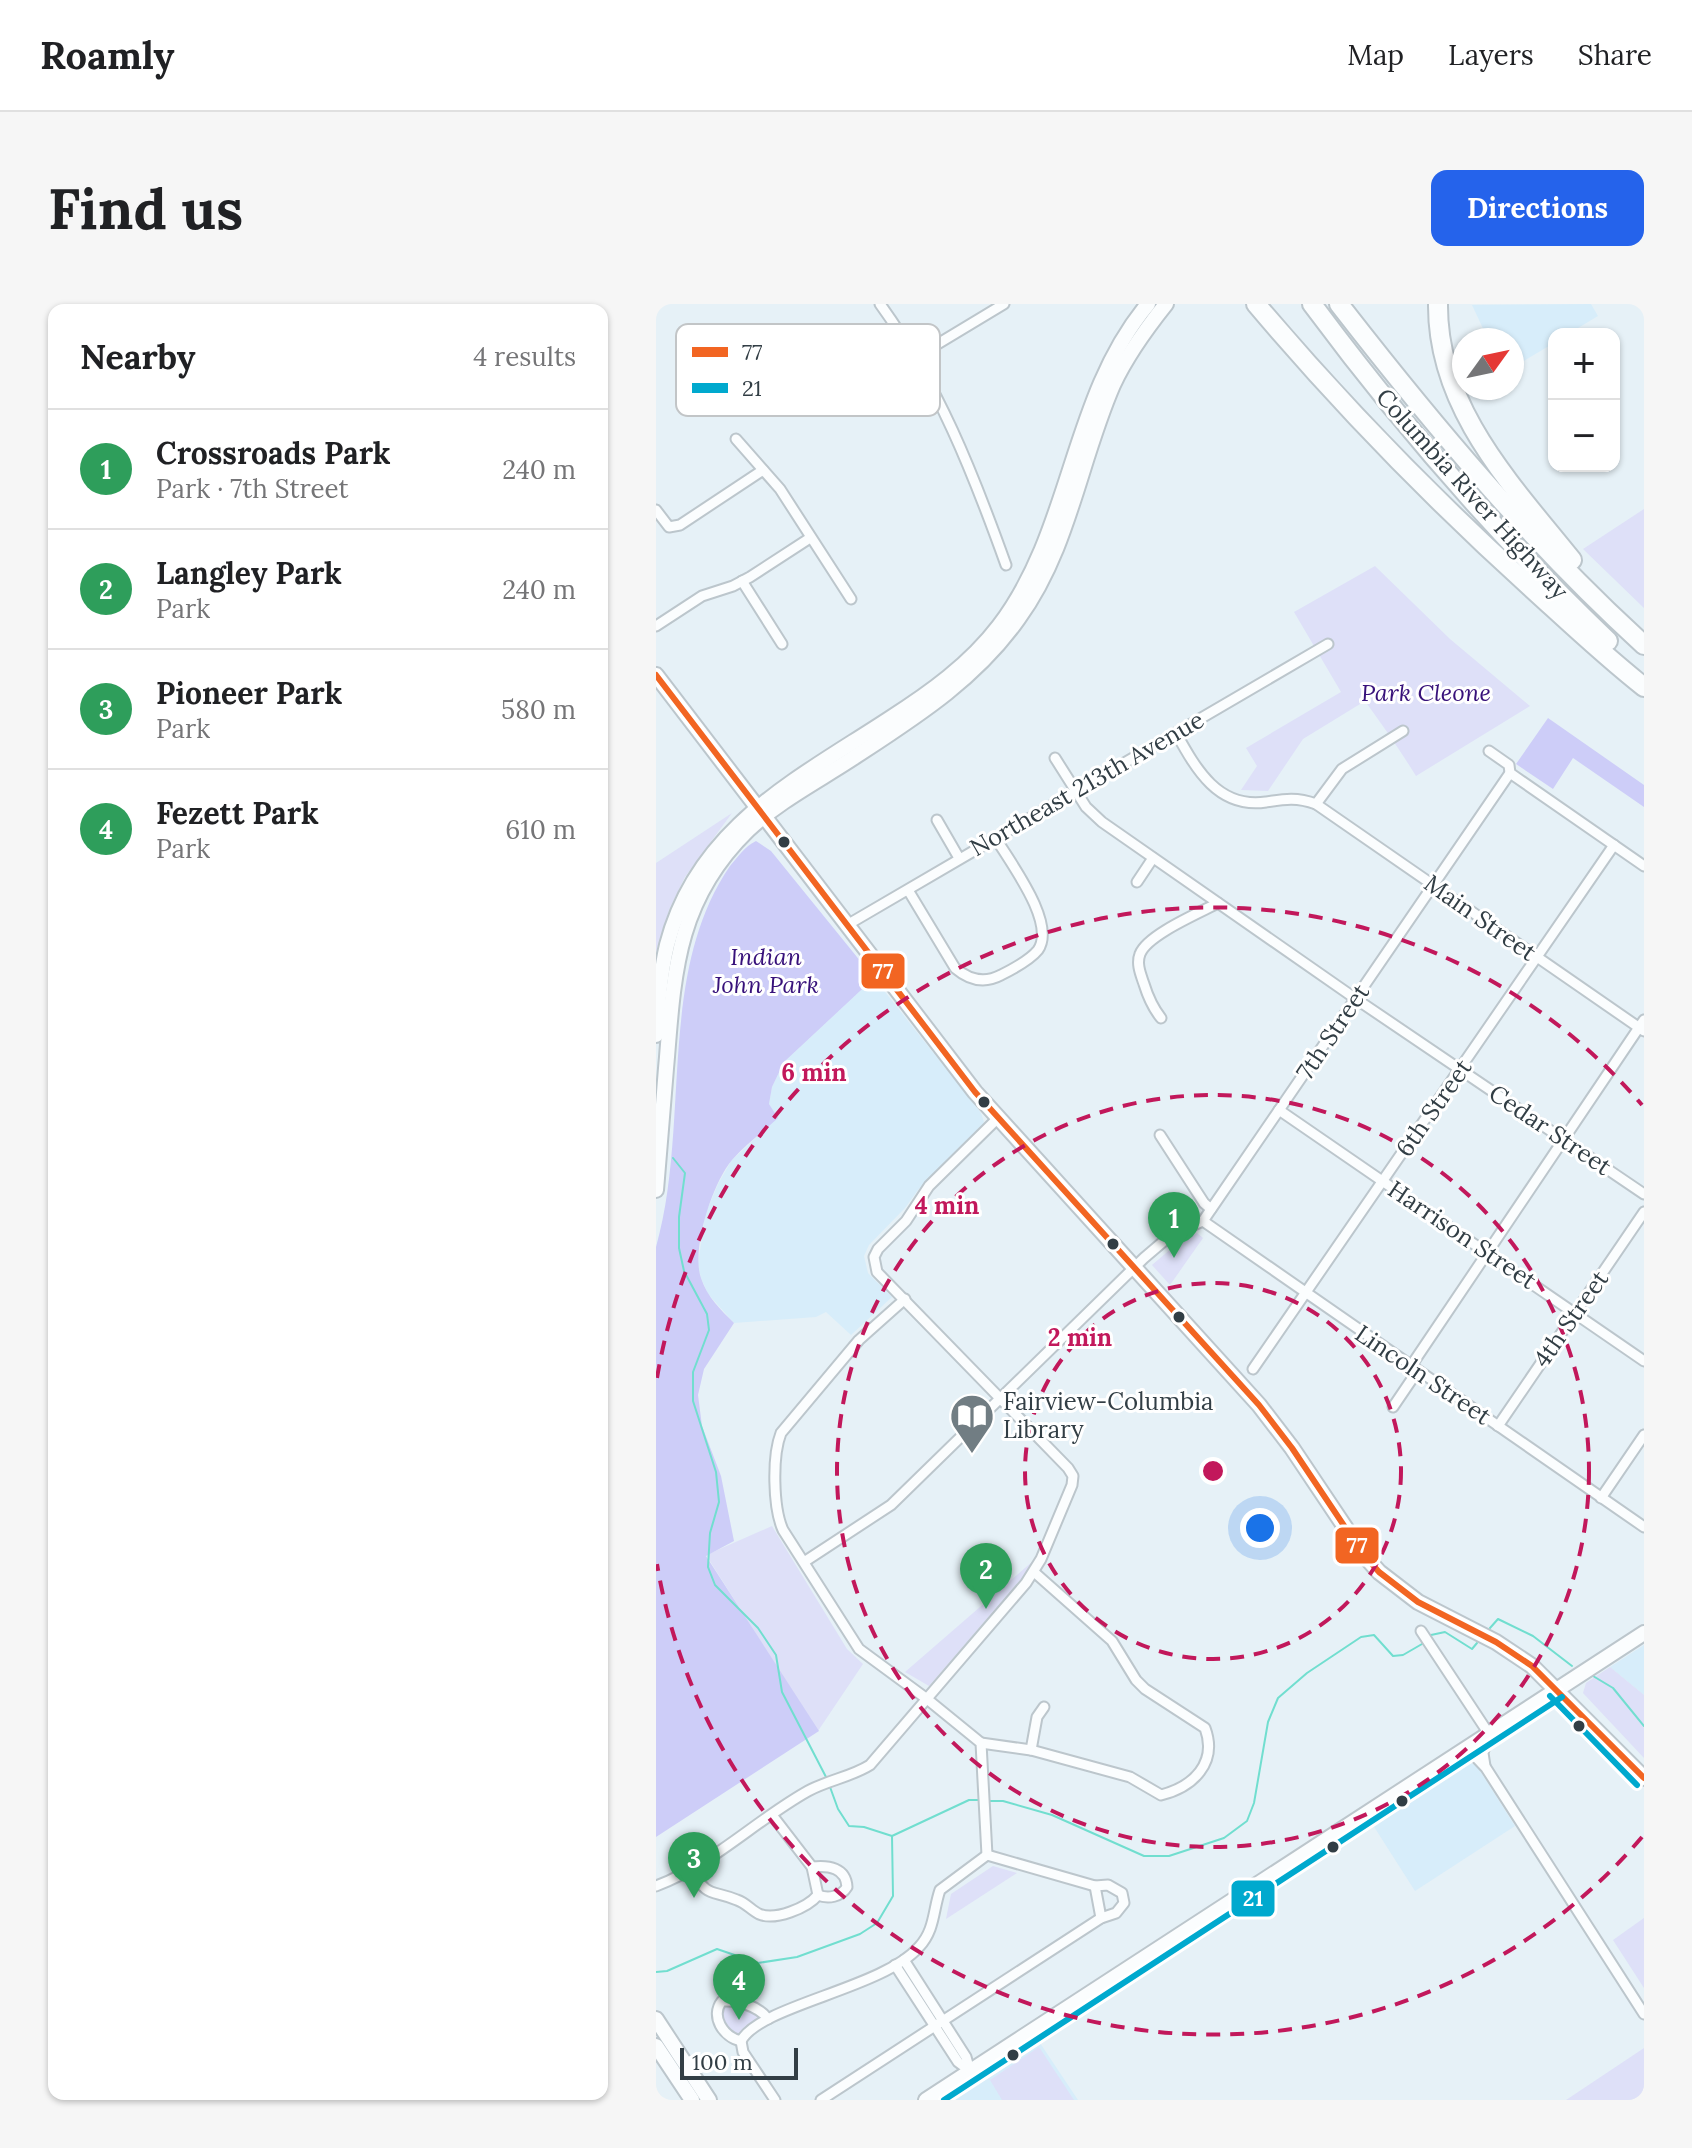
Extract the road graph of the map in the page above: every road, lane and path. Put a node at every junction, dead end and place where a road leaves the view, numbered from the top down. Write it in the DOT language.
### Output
graph roads {
  1 [pos="880,304"];
  2 [pos="1004,304"];
  3 [pos="1148,304"];
  4 [pos="1166,304"];
  5 [pos="1256,304"];
  6 [pos="1312,304"];
  7 [pos="1339,304"];
  8 [pos="1438,304"];
  9 [pos="990,308"];
  10 [pos="894,324"];
  11 [pos="940,341"];
  12 [pos="940,402"];
  13 [pos="736,439"];
  14 [pos="763,470"];
  15 [pos="656,510"];
  16 [pos="810,538"];
  17 [pos="1006,565"];
  18 [pos="742,581"];
  19 [pos="851,599"];
  20 [pos="656,626"];
  21 [pos="1638,640"];
  22 [pos="782,644"];
  23 [pos="1328,644"];
  24 [pos="656,675"];
  25 [pos="1644,675"];
  26 [pos="1644,687"];
  27 [pos="1403,731"];
  28 [pos="1176,733"];
  29 [pos="1489,751"];
  30 [pos="1055,758"];
  31 [pos="1510,773"];
  32 [pos="1075,791"];
  33 [pos="1316,804"];
  34 [pos="760,812"];
  35 [pos="937,820"];
  36 [pos="995,837"];
  37 [pos="1614,845"];
  38 [pos="959,858"];
  39 [pos="1153,858"];
  40 [pos="1644,866"];
  41 [pos="1137,882"];
  42 [pos="1433,885"];
  43 [pos="908,890"];
  44 [pos="1218,903"];
  45 [pos="847,925"];
  46 [pos="1537,958"];
  47 [pos="1356,999"];
  48 [pos="1161,1018"];
  49 [pos="1642,1026"];
  50 [pos="656,1035"];
  51 [pos="1461,1069"];
  52 [pos="1279,1110"];
  53 [pos="998,1118"];
  54 [pos="1160,1135"];
  55 [pos="1563,1141"];
  56 [pos="1383,1181"];
  57 [pos="656,1190"];
  58 [pos="1644,1194"];
  59 [pos="1211,1209"];
  60 [pos="1644,1212"];
  61 [pos="1203,1221"];
  62 [pos="1487,1252"];
  63 [pos="1134,1268"];
  64 [pos="1306,1294"];
  65 [pos="905,1299"];
  66 [pos="1575,1313"];
  67 [pos="1644,1361"];
  68 [pos="1253,1369"];
  69 [pos="1413,1369"];
  70 [pos="1001,1398"];
  71 [pos="1393,1407"];
  72 [pos="1498,1426"];
  73 [pos="1644,1435"];
  74 [pos="1601,1498"];
  75 [pos="1644,1527"];
  76 [pos="804,1562"];
  77 [pos="1034,1572"];
  78 [pos="1421,1631"];
  79 [pos="1644,1633"];
  80 [pos="1557,1689"];
  81 [pos="927,1699"];
  82 [pos="1044,1707"];
  83 [pos="1489,1734"];
  84 [pos="981,1743"];
  85 [pos="1467,1748"];
  86 [pos="1031,1750"];
  87 [pos="1486,1768"];
  88 [pos="1644,1778"];
  89 [pos="772,1815"];
  90 [pos="987,1855"];
  91 [pos="812,1867"];
  92 [pos="691,1870"];
  93 [pos="656,1886"];
  94 [pos="1095,1886"];
  95 [pos="818,1895"];
  96 [pos="1101,1918"];
  97 [pos="900,1962"];
  98 [pos="1644,2014"];
  99 [pos="656,2019"];
  100 [pos="768,2019"];
  101 [pos="940,2024"];
  102 [pos="741,2041"];
  103 [pos="656,2046"];
  104 [pos="970,2071"];
  105 [pos="692,2100"];
  106 [pos="709,2100"];
  107 [pos="775,2100"];
  108 [pos="821,2100"];
  109 [pos="926,2100"];
  1 -- 10 [label="street"];
  2 -- 9 [label="street"];
  3 -- 34 [label="main road"];
  4 -- 34 [label="main road"];
  5 -- 26 [label="highway"];
  6 -- 25 [label="highway, Columbia River Highway"];
  7 -- 21 [label="highway, Columbia River Highway"];
  8 -- 21 [label="highway"];
  9 -- 11 [label="street"];
  12 -- 17 [label="street"];
  13 -- 14 [label="street"];
  14 -- 15 [label="street"];
  14 -- 16 [label="street"];
  16 -- 18 [label="street"];
  16 -- 19 [label="street"];
  18 -- 20 [label="street"];
  18 -- 22 [label="street"];
  23 -- 28 [label="street, Northeast 213th Avenue"];
  24 -- 34 [label="main road"];
  27 -- 33 [label="street"];
  28 -- 32 [label="street, Northeast 213th Avenue"];
  28 -- 33 [label="street"];
  29 -- 31 [label="street"];
  30 -- 32 [label="street, Cedar Street"];
  31 -- 37 [label="street"];
  31 -- 42 [label="street, 7th Street"];
  32 -- 36 [label="street, Northeast 213th Avenue"];
  32 -- 39 [label="street, Cedar Street"];
  33 -- 42 [label="street, Main Street"];
  34 -- 45 [label="main road"];
  34 -- 50 [label="main road"];
  34 -- 57 [label="main road"];
  35 -- 38 [label="street"];
  36 -- 38 [label="street, Northeast 213th Avenue"];
  36 -- 43 [label="street"];
  37 -- 40 [label="street"];
  37 -- 46 [label="street, 6th Street"];
  38 -- 43 [label="street, Northeast 213th Avenue"];
  39 -- 41 [label="street"];
  39 -- 44 [label="street, Cedar Street"];
  42 -- 46 [label="street, Main Street"];
  42 -- 47 [label="street, 7th Street"];
  43 -- 45 [label="street, Northeast 213th Avenue"];
  44 -- 47 [label="street, Cedar Street"];
  44 -- 48 [label="street"];
  45 -- 53 [label="main road"];
  46 -- 49 [label="street, Main Street"];
  46 -- 51 [label="street, 6th Street"];
  47 -- 51 [label="street, Cedar Street"];
  47 -- 52 [label="street, 7th Street"];
  49 -- 55 [label="street"];
  51 -- 55 [label="street, Cedar Street"];
  51 -- 56 [label="street, 6th Street"];
  52 -- 56 [label="street, Harrison Street"];
  52 -- 59 [label="street, 7th Street"];
  53 -- 63 [label="main road"];
  53 -- 65 [label="street"];
  54 -- 59 [label="street"];
  55 -- 58 [label="street, Cedar Street"];
  55 -- 62 [label="street"];
  56 -- 62 [label="street, Harrison Street"];
  56 -- 64 [label="street, 6th Street"];
  59 -- 61 [label="street, 7th Street"];
  60 -- 66 [label="street, 4th Street"];
  61 -- 63 [label="street"];
  61 -- 64 [label="street, Lincoln Street"];
  62 -- 66 [label="street, Harrison Street"];
  62 -- 69 [label="street"];
  63 -- 70 [label="street"];
  63 -- 80 [label="main road"];
  64 -- 68 [label="street, 6th Street"];
  64 -- 69 [label="street, Lincoln Street"];
  65 -- 70 [label="street"];
  65 -- 76 [label="street"];
  66 -- 67 [label="street, Harrison Street"];
  66 -- 72 [label="street, 4th Street"];
  69 -- 71 [label="street"];
  69 -- 72 [label="street, Lincoln Street"];
  70 -- 76 [label="street"];
  70 -- 77 [label="street"];
  72 -- 74 [label="street, Lincoln Street"];
  73 -- 74 [label="street"];
  74 -- 75 [label="street, Lincoln Street"];
  76 -- 81 [label="street"];
  77 -- 81 [label="street"];
  77 -- 86 [label="street"];
  78 -- 83 [label="street"];
  79 -- 80 [label="main road"];
  80 -- 83 [label="main road"];
  80 -- 88 [label="main road"];
  81 -- 84 [label="street"];
  81 -- 89 [label="street"];
  82 -- 86 [label="street"];
  83 -- 85 [label="main road"];
  83 -- 87 [label="street"];
  84 -- 86 [label="street"];
  84 -- 90 [label="street"];
  85 -- 87 [label="street"];
  85 -- 104 [label="main road"];
  87 -- 98 [label="street"];
  89 -- 91 [label="street"];
  89 -- 92 [label="street"];
  90 -- 94 [label="street"];
  90 -- 97 [label="street"];
  91 -- 95 [label="street"];
  91 -- 95 [label="street"];
  92 -- 93 [label="street"];
  92 -- 95 [label="street"];
  94 -- 96 [label="street"];
  94 -- 96 [label="street"];
  96 -- 101 [label="street"];
  97 -- 100 [label="street"];
  97 -- 101 [label="street"];
  99 -- 106 [label="main road"];
  100 -- 102 [label="street"];
  100 -- 102 [label="street"];
  101 -- 104 [label="street"];
  101 -- 108 [label="street"];
  102 -- 107 [label="street"];
  103 -- 105 [label="main road"];
  104 -- 109 [label="main road"];
}
